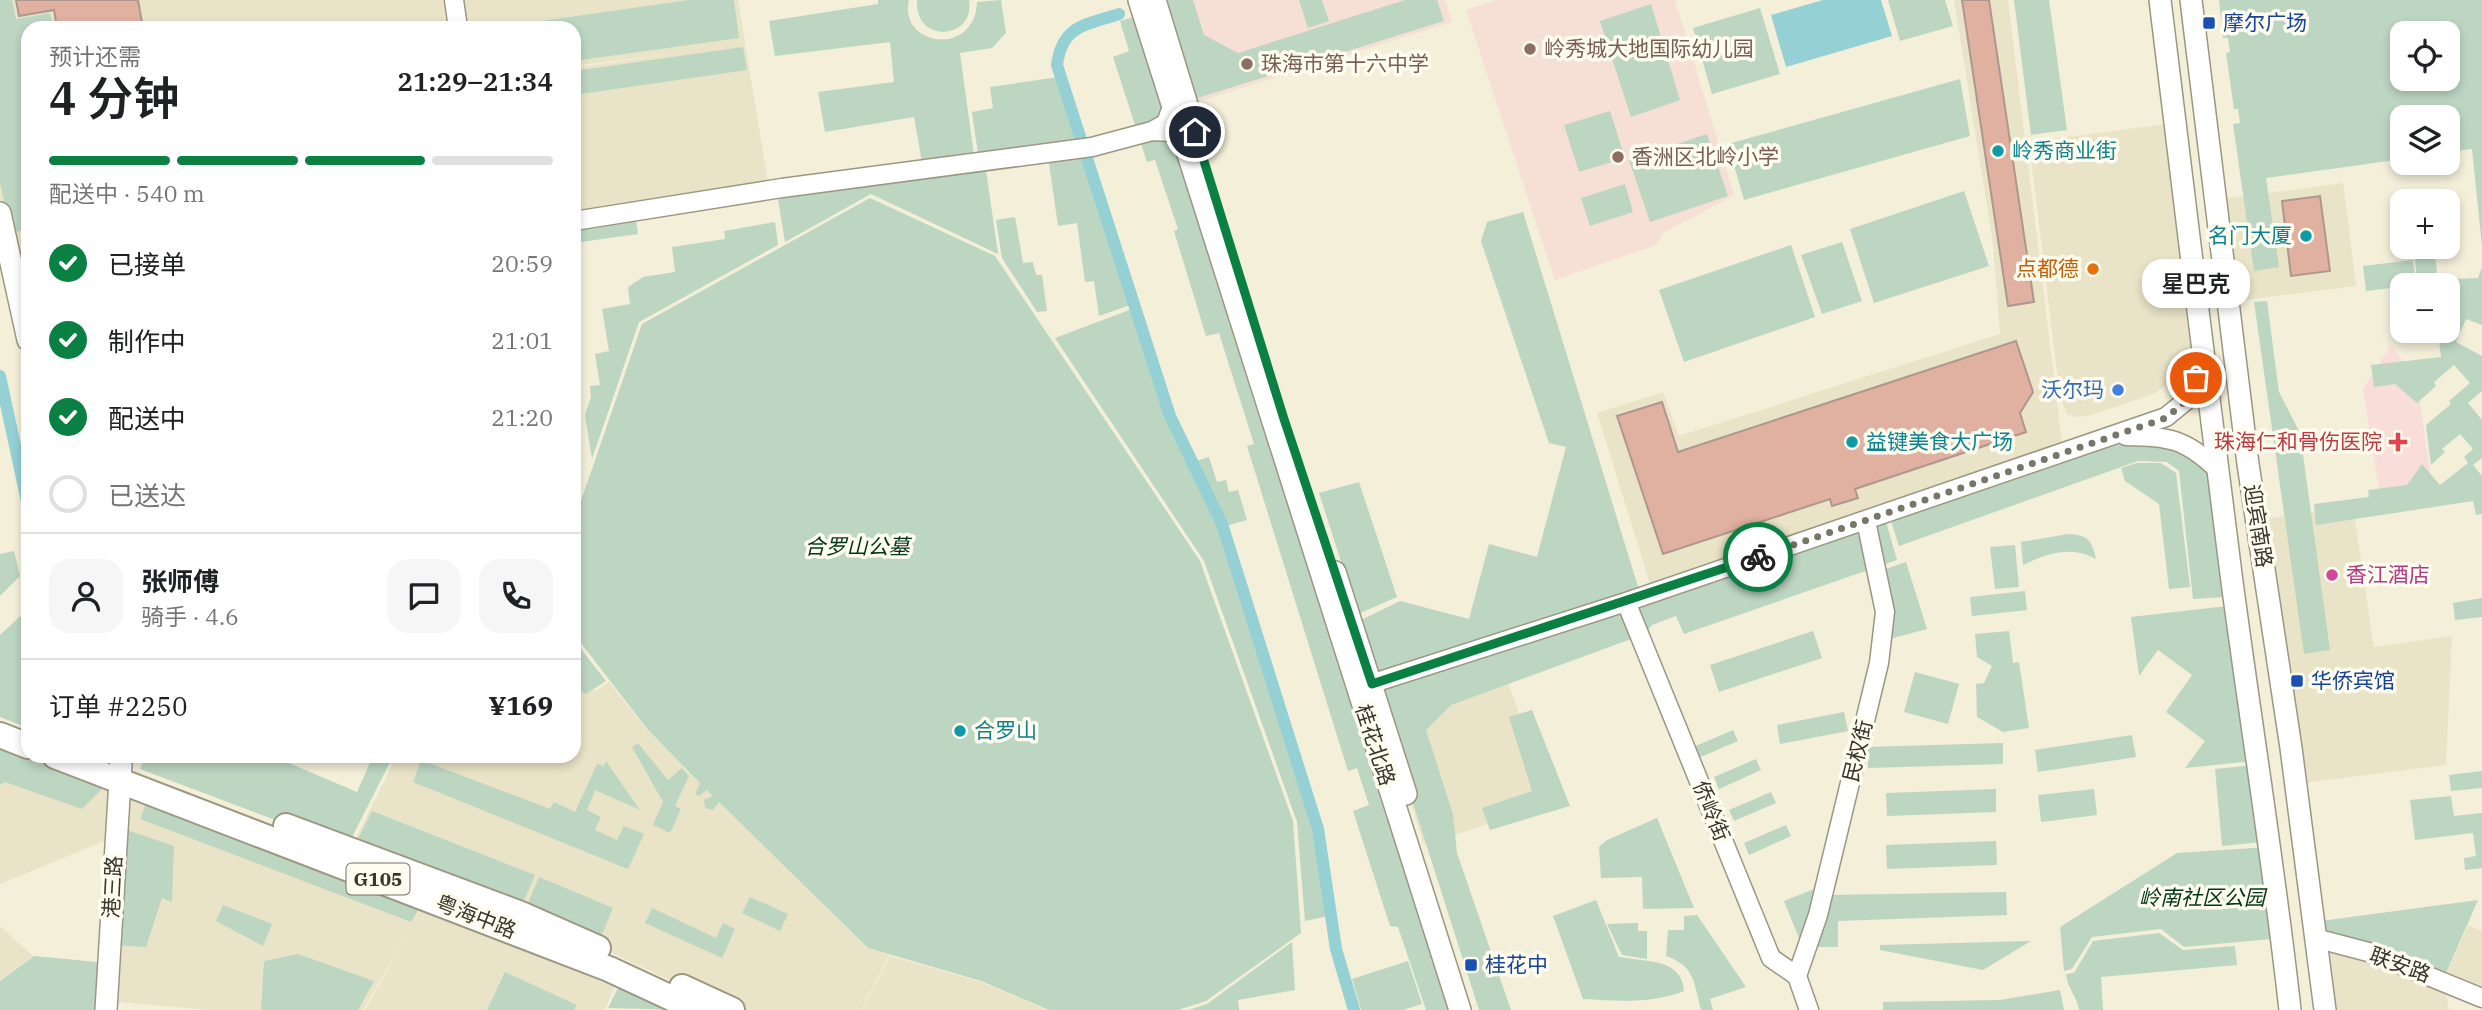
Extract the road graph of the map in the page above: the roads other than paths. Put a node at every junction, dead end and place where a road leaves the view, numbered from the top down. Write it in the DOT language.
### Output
graph roads {
  1 [pos="454,0"];
  2 [pos="1139,0"];
  3 [pos="1155,0"];
  4 [pos="2160,0"];
  5 [pos="2191,0"];
  6 [pos="457,21"];
  7 [pos="1172,107"];
  8 [pos="1152,131"];
  9 [pos="1183,141"];
  10 [pos="0,213"];
  11 [pos="581,220"];
  12 [pos="21,287"];
  13 [pos="2205,356"];
  14 [pos="2115,435"];
  15 [pos="2217,469"];
  16 [pos="1866,521"];
  17 [pos="1626,602"];
  18 [pos="1364,686"];
  19 [pos="0,719"];
  20 [pos="21,726"];
  21 [pos="0,735"];
  22 [pos="21,743"];
  23 [pos="115,764"];
  24 [pos="2315,938"];
  25 [pos="1797,976"];
  26 [pos="2482,998"];
  27 [pos="106,1010"];
  28 [pos="697,1010"];
  29 [pos="732,1010"];
  30 [pos="1460,1010"];
  31 [pos="1474,1010"];
  32 [pos="1809,1010"];
  33 [pos="2290,1010"];
  34 [pos="2325,1010"];
  1 -- 6 [label="street"];
  2 -- 7 [label="main road, 桂花北路"];
  3 -- 18 [label="main road, 桂花北路"];
  4 -- 13 [label="main road"];
  5 -- 24 [label="main road, 迎宾南路"];
  7 -- 8 [label="street"];
  7 -- 9 [label="main road, 桂花北路"];
  8 -- 9 [label="street"];
  8 -- 11 [label="street"];
  9 -- 18 [label="main road, 桂花北路"];
  10 -- 12 [label="main road"];
  13 -- 14 [label="street"];
  13 -- 15 [label="main road"];
  14 -- 15 [label="street"];
  14 -- 16 [label="street"];
  15 -- 33 [label="main road"];
  16 -- 17 [label="street"];
  16 -- 25 [label="street, 民权街"];
  17 -- 18 [label="street"];
  17 -- 25 [label="street, 侨岭街"];
  18 -- 30 [label="main road, 桂花北路"];
  18 -- 31 [label="main road, 桂花北路"];
  19 -- 20 [label="highway"];
  21 -- 22 [label="highway"];
  23 -- 27 [label="main road, 港三路"];
  23 -- 28 [label="highway, 粤海中路 / G105"];
  23 -- 29 [label="highway, 粤海中路 / G105"];
  24 -- 26 [label="street, 联安路"];
  24 -- 34 [label="main road, 迎宾南路"];
  25 -- 32 [label="street"];
}
